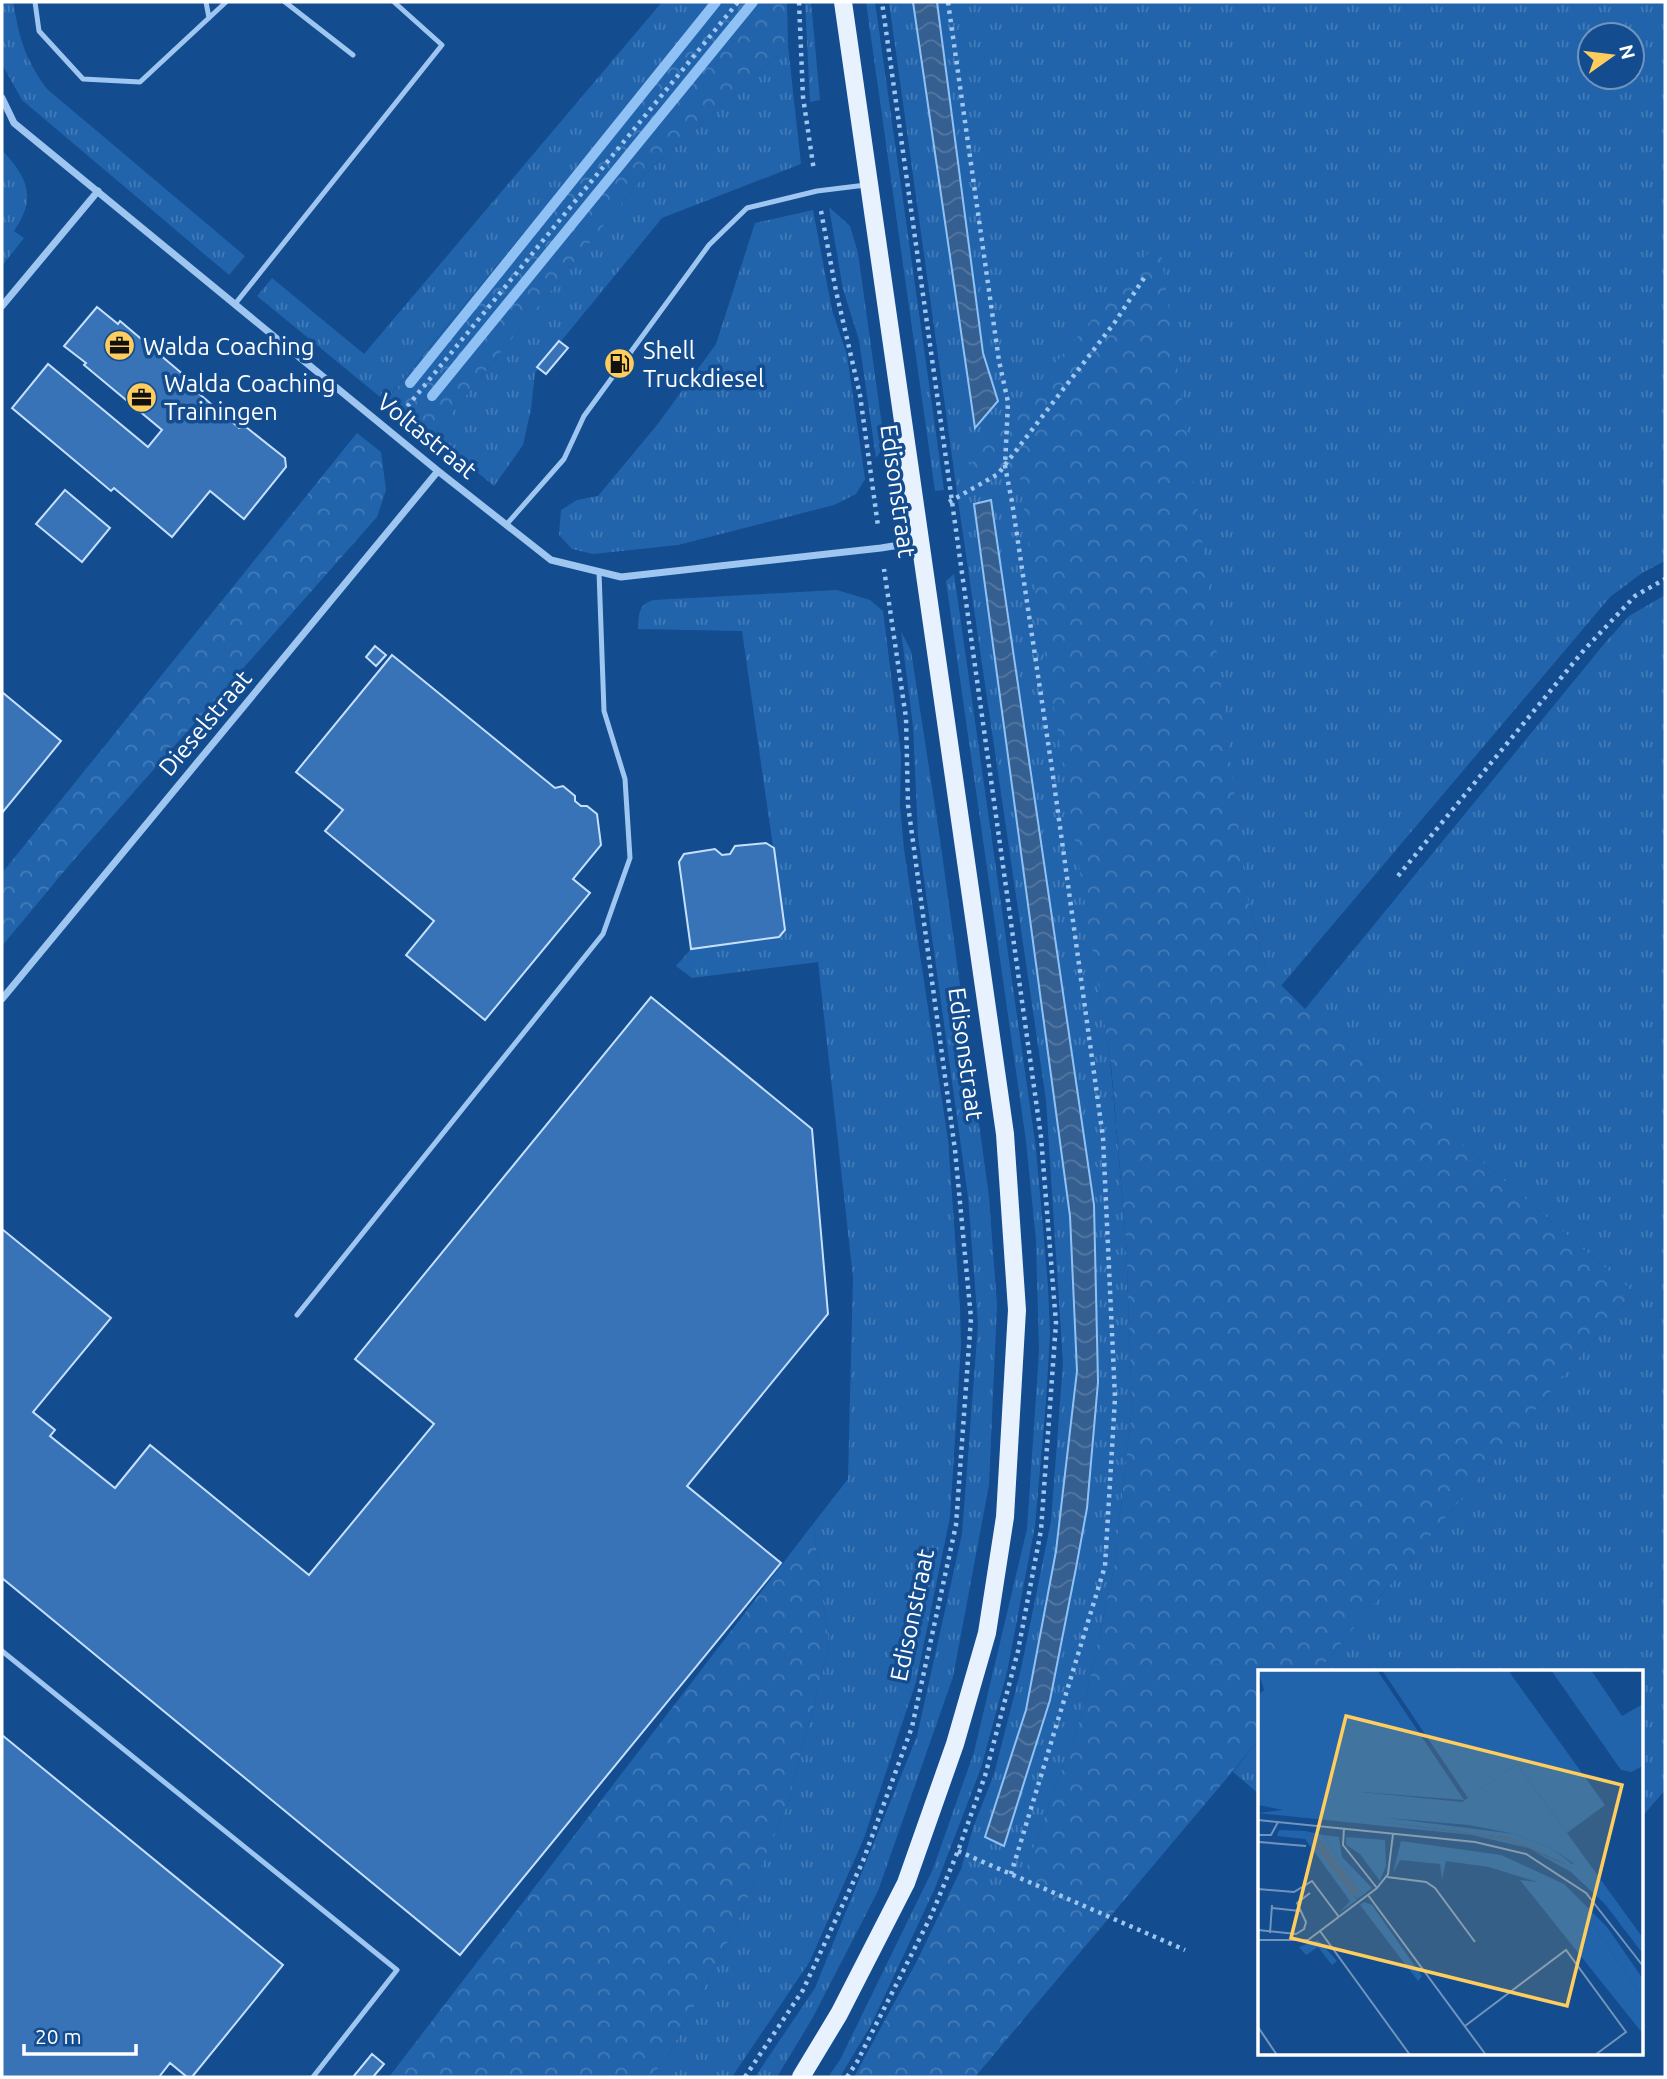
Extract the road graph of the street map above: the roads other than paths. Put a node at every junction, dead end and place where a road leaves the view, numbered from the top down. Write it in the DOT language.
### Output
graph roads {
  1 [pos="34,2"];
  2 [pos="206,2"];
  3 [pos="226,2"];
  4 [pos="285,2"];
  5 [pos="394,2"];
  6 [pos="843,2"];
  7 [pos="209,18"];
  8 [pos="353,55"];
  9 [pos="2,98"];
  10 [pos="869,184"];
  11 [pos="98,191"];
  12 [pos="235,304"];
  13 [pos="2,306"];
  14 [pos="438,471"];
  15 [pos="506,525"];
  16 [pos="919,542"];
  17 [pos="599,572"];
  18 [pos="2,999"];
  19 [pos="298,1315"];
  20 [pos="2,1651"];
  21 [pos="313,2077"];
  22 [pos="801,2077"];
  1 -- 7 [label="lane"];
  2 -- 7 [label="lane"];
  3 -- 7 [label="lane"];
  4 -- 8 [label="lane"];
  5 -- 12 [label="lane"];
  6 -- 10 [label="main road, Edisonstraat"];
  9 -- 11 [label="street, Voltastraat"];
  10 -- 15 [label="lane"];
  10 -- 16 [label="main road, Edisonstraat"];
  11 -- 12 [label="street, Voltastraat"];
  11 -- 13 [label="street"];
  12 -- 14 [label="street, Voltastraat"];
  14 -- 15 [label="street, Voltastraat"];
  14 -- 18 [label="street, Dieselstraat"];
  15 -- 17 [label="street, Voltastraat"];
  16 -- 17 [label="street, Voltastraat"];
  16 -- 22 [label="main road, Edisonstraat"];
  17 -- 19 [label="lane"];
  20 -- 21 [label="lane"];
}
